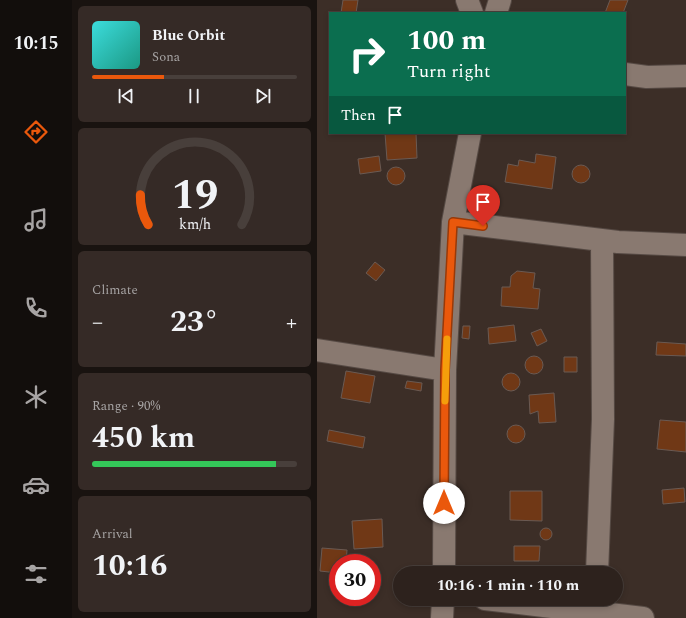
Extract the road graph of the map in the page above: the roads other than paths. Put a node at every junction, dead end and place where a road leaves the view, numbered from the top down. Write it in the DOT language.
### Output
graph roads {
  1 [pos="467,0"];
  2 [pos="500,0"];
  3 [pos="472,12"];
  4 [pos="496,12"];
  5 [pos="626,74"];
  6 [pos="686,76"];
  7 [pos="470,134"];
  8 [pos="453,222"];
  9 [pos="602,240"];
  10 [pos="686,244"];
  11 [pos="317,350"];
  12 [pos="445,370"];
  13 [pos="443,566"];
  14 [pos="597,566"];
  15 [pos="443,606"];
  16 [pos="596,606"];
  17 [pos="442,618"];
  18 [pos="643,618"];
  1 -- 3 [label="street"];
  2 -- 4 [label="street"];
  5 -- 6 [label="street"];
  7 -- 8 [label="street"];
  8 -- 9 [label="street"];
  8 -- 12 [label="street"];
  9 -- 10 [label="street"];
  9 -- 14 [label="street"];
  11 -- 12 [label="street"];
  12 -- 13 [label="street"];
  15 -- 17 [label="street"];
  16 -- 18 [label="street"];
}
